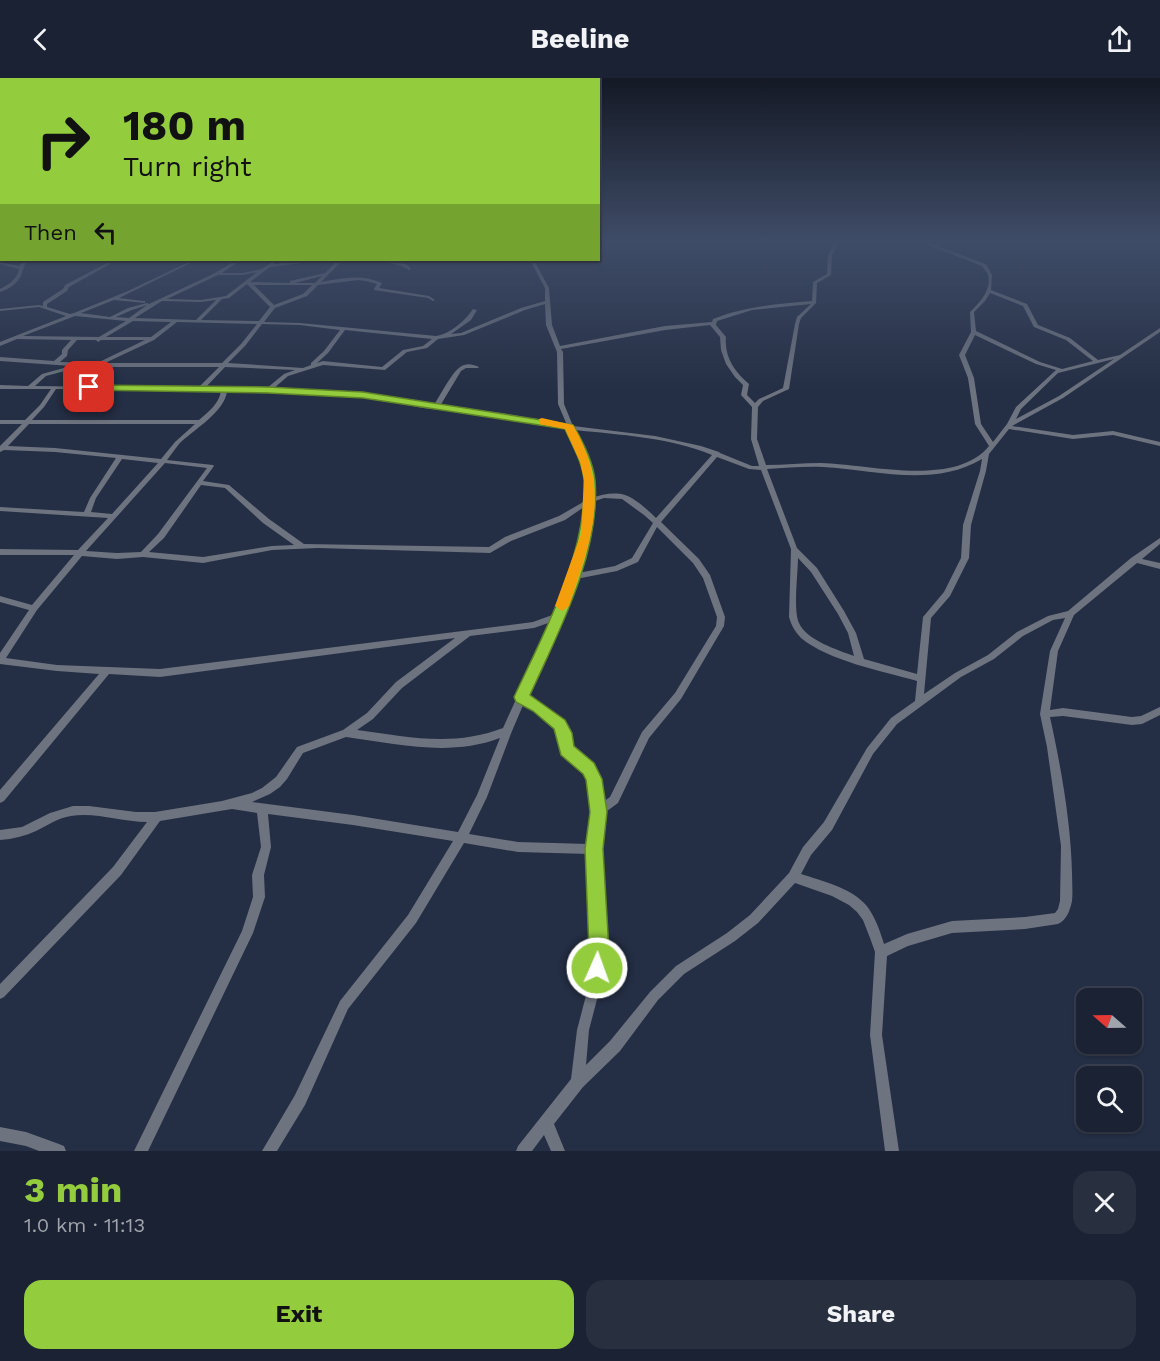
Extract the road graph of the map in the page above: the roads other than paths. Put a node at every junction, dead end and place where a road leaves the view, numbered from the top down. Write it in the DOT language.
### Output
graph roads {
  1 [pos="62,292"];
  2 [pos="129,292"];
  3 [pos="177,292"];
  4 [pos="236,292"];
  5 [pos="259,292"];
  6 [pos="307,292"];
  7 [pos="392,292"];
  8 [pos="547,292"];
  9 [pos="814,292"];
  10 [pos="989,292"];
  11 [pos="992,292"];
  12 [pos="114,298"];
  13 [pos="220,299"];
  14 [pos="433,300"];
  15 [pos="157,301"];
  16 [pos="547,302"];
  17 [pos="814,302"];
  18 [pos="45,307"];
  19 [pos="273,307"];
  20 [pos="0,310"];
  21 [pos="475,310"];
  22 [pos="71,315"];
  23 [pos="110,318"];
  24 [pos="130,320"];
  25 [pos="175,321"];
  26 [pos="196,322"];
  27 [pos="714,322"];
  28 [pos="259,323"];
  29 [pos="343,329"];
  30 [pos="1160,330"];
  31 [pos="974,332"];
  32 [pos="16,338"];
  33 [pos="436,338"];
  34 [pos="444,338"];
  35 [pos="75,339"];
  36 [pos="152,339"];
  37 [pos="97,340"];
  38 [pos="0,344"];
  39 [pos="558,348"];
  40 [pos="1123,356"];
  41 [pos="0,359"];
  42 [pos="56,362"];
  43 [pos="1096,362"];
  44 [pos="80,365"];
  45 [pos="96,365"];
  46 [pos="223,365"];
  47 [pos="310,367"];
  48 [pos="476,367"];
  49 [pos="301,369"];
  50 [pos="1060,370"];
  51 [pos="41,377"];
  52 [pos="211,378"];
  53 [pos="0,387"];
  54 [pos="11,387"];
  55 [pos="30,387"];
  56 [pos="56,387"];
  57 [pos="214,389"];
  58 [pos="199,390"];
  59 [pos="224,390"];
  60 [pos="268,390"];
  61 [pos="755,406"];
  62 [pos="436,407"];
  63 [pos="0,422"];
  64 [pos="201,422"];
  65 [pos="26,423"];
  66 [pos="1009,426"];
  67 [pos="569,427"];
  68 [pos="991,444"];
  69 [pos="1160,444"];
  70 [pos="1,449"];
  71 [pos="717,453"];
  72 [pos="986,454"];
  73 [pos="120,457"];
  74 [pos="164,461"];
  75 [pos="764,468"];
  76 [pos="199,483"];
  77 [pos="589,501"];
  78 [pos="0,509"];
  79 [pos="87,513"];
  80 [pos="114,516"];
  81 [pos="656,523"];
  82 [pos="1160,540"];
  83 [pos="303,547"];
  84 [pos="794,549"];
  85 [pos="0,552"];
  86 [pos="80,552"];
  87 [pos="143,554"];
  88 [pos="1134,560"];
  89 [pos="1160,566"];
  90 [pos="573,577"];
  91 [pos="0,599"];
  92 [pos="34,608"];
  93 [pos="1071,614"];
  94 [pos="558,616"];
  95 [pos="473,631"];
  96 [pos="0,660"];
  97 [pos="860,661"];
  98 [pos="106,672"];
  99 [pos="922,679"];
  100 [pos="521,697"];
  101 [pos="919,703"];
  102 [pos="1160,711"];
  103 [pos="1045,714"];
  104 [pos="507,731"];
  105 [pos="346,733"];
  106 [pos="0,798"];
  107 [pos="235,805"];
  108 [pos="262,810"];
  109 [pos="598,812"];
  110 [pos="156,818"];
  111 [pos="0,835"];
  112 [pos="461,838"];
  113 [pos="594,849"];
  114 [pos="793,877"];
  115 [pos="881,952"];
  116 [pos="0,993"];
  117 [pos="578,1082"];
  118 [pos="546,1122"];
  119 [pos="0,1134"];
  120 [pos="59,1151"];
  121 [pos="141,1151"];
  122 [pos="269,1151"];
  123 [pos="523,1151"];
  124 [pos="558,1151"];
  125 [pos="892,1151"];
  1 -- 18 [label="street"];
  2 -- 12 [label="street"];
  3 -- 15 [label="street"];
  4 -- 13 [label="street"];
  5 -- 19 [label="street"];
  6 -- 19 [label="street"];
  7 -- 14 [label="street"];
  8 -- 16 [label="street"];
  9 -- 17 [label="street"];
  10 -- 31 [label="street"];
  11 -- 43 [label="street"];
  12 -- 15 [label="street"];
  12 -- 22 [label="street"];
  13 -- 15 [label="street"];
  13 -- 26 [label="street"];
  15 -- 23 [label="street"];
  15 -- 24 [label="street"];
  16 -- 34 [label="street"];
  16 -- 39 [label="street"];
  17 -- 27 [label="street"];
  17 -- 61 [label="street"];
  18 -- 20 [label="street"];
  18 -- 22 [label="street"];
  19 -- 28 [label="street"];
  21 -- 34 [label="street"];
  22 -- 23 [label="street"];
  22 -- 32 [label="street"];
  23 -- 24 [label="street"];
  24 -- 25 [label="street"];
  24 -- 37 [label="street"];
  25 -- 26 [label="street"];
  25 -- 36 [label="street"];
  26 -- 28 [label="street"];
  27 -- 39 [label="street"];
  27 -- 61 [label="street"];
  28 -- 29 [label="street"];
  28 -- 46 [label="street"];
  29 -- 33 [label="street"];
  29 -- 47 [label="street"];
  30 -- 40 [label="street"];
  31 -- 50 [label="street"];
  31 -- 68 [label="street"];
  32 -- 35 [label="street"];
  32 -- 38 [label="street"];
  33 -- 34 [label="street"];
  33 -- 47 [label="street"];
  35 -- 37 [label="street"];
  35 -- 42 [label="street"];
  36 -- 37 [label="street"];
  36 -- 45 [label="street"];
  39 -- 67 [label="street"];
  40 -- 43 [label="street"];
  40 -- 66 [label="street"];
  41 -- 42 [label="street"];
  42 -- 44 [label="street"];
  43 -- 50 [label="street"];
  44 -- 45 [label="street"];
  44 -- 51 [label="street"];
  45 -- 46 [label="street"];
  46 -- 49 [label="street"];
  46 -- 52 [label="street"];
  47 -- 49 [label="street"];
  48 -- 62 [label="street"];
  49 -- 60 [label="street"];
  50 -- 66 [label="street"];
  51 -- 54 [label="street"];
  51 -- 55 [label="street"];
  52 -- 57 [label="street"];
  52 -- 58 [label="street"];
  53 -- 54 [label="street"];
  54 -- 55 [label="street"];
  55 -- 56 [label="street"];
  56 -- 58 [label="street"];
  56 -- 65 [label="street"];
  57 -- 58 [label="street"];
  57 -- 59 [label="street"];
  59 -- 60 [label="street"];
  59 -- 64 [label="street"];
  60 -- 62 [label="street"];
  61 -- 75 [label="street"];
  62 -- 67 [label="street"];
  63 -- 65 [label="street"];
  64 -- 65 [label="street"];
  64 -- 74 [label="street"];
  65 -- 70 [label="street"];
  66 -- 68 [label="street"];
  66 -- 69 [label="street"];
  67 -- 71 [label="street"];
  67 -- 77 [label="street"];
  68 -- 72 [label="street"];
  70 -- 73 [label="street"];
  71 -- 75 [label="street"];
  71 -- 81 [label="street"];
  72 -- 75 [label="street"];
  72 -- 99 [label="street"];
  73 -- 74 [label="street"];
  73 -- 79 [label="street"];
  74 -- 76 [label="street"];
  74 -- 80 [label="street"];
  75 -- 84 [label="street"];
  76 -- 83 [label="street"];
  76 -- 87 [label="street"];
  77 -- 81 [label="street"];
  77 -- 83 [label="street"];
  77 -- 90 [label="street"];
  78 -- 79 [label="street"];
  79 -- 80 [label="street"];
  80 -- 86 [label="street"];
  81 -- 90 [label="street"];
  81 -- 109 [label="street"];
  82 -- 88 [label="street"];
  83 -- 87 [label="street"];
  84 -- 97 [label="street"];
  84 -- 97 [label="street"];
  85 -- 86 [label="street"];
  86 -- 87 [label="street"];
  86 -- 92 [label="street"];
  88 -- 89 [label="street"];
  88 -- 93 [label="street"];
  90 -- 94 [label="street"];
  91 -- 92 [label="street"];
  92 -- 96 [label="street"];
  93 -- 101 [label="street"];
  93 -- 103 [label="street"];
  94 -- 95 [label="street"];
  94 -- 100 [label="street"];
  95 -- 98 [label="street"];
  95 -- 105 [label="street"];
  96 -- 98 [label="street"];
  97 -- 99 [label="street"];
  98 -- 106 [label="street"];
  99 -- 101 [label="street"];
  100 -- 104 [label="street"];
  100 -- 109 [label="street"];
  101 -- 114 [label="street"];
  102 -- 103 [label="street"];
  103 -- 115 [label="street"];
  104 -- 105 [label="street"];
  104 -- 112 [label="street"];
  105 -- 107 [label="street"];
  107 -- 108 [label="street"];
  107 -- 110 [label="street"];
  108 -- 112 [label="street"];
  108 -- 121 [label="street"];
  109 -- 113 [label="street"];
  110 -- 111 [label="street"];
  110 -- 116 [label="street"];
  112 -- 113 [label="street"];
  112 -- 122 [label="street"];
  113 -- 117 [label="street"];
  114 -- 115 [label="street"];
  114 -- 117 [label="street"];
  115 -- 125 [label="street"];
  117 -- 118 [label="street"];
  118 -- 123 [label="street"];
  118 -- 124 [label="street"];
  119 -- 120 [label="street"];
}
